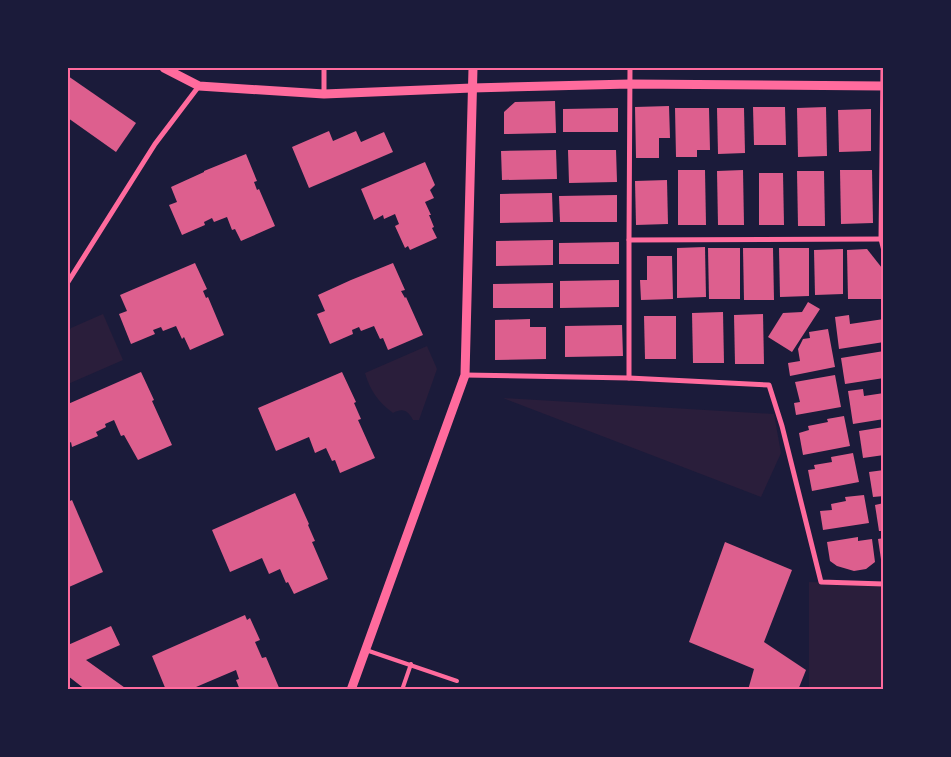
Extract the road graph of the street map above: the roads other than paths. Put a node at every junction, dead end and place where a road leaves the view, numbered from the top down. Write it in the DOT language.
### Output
graph roads {
  1 [pos="164,68"];
  2 [pos="324,68"];
  3 [pos="473,68"];
  4 [pos="630,68"];
  5 [pos="883,68"];
  6 [pos="630,84"];
  7 [pos="198,86"];
  8 [pos="883,86"];
  9 [pos="472,88"];
  10 [pos="324,94"];
  11 [pos="882,239"];
  12 [pos="629,240"];
  13 [pos="884,251"];
  14 [pos="68,282"];
  15 [pos="465,375"];
  16 [pos="629,378"];
  17 [pos="884,584"];
  18 [pos="366,650"];
  19 [pos="411,664"];
  20 [pos="456,681"];
  21 [pos="351,690"];
  22 [pos="402,690"];
  1 -- 7 [label="street"];
  2 -- 10 [label="street"];
  3 -- 9 [label="street"];
  4 -- 6 [label="street"];
  5 -- 8 [label="street"];
  6 -- 8 [label="street"];
  6 -- 9 [label="street"];
  6 -- 12 [label="street"];
  7 -- 10 [label="street"];
  7 -- 14 [label="street"];
  8 -- 11 [label="street"];
  9 -- 10 [label="street"];
  9 -- 15 [label="street"];
  11 -- 12 [label="street"];
  11 -- 13 [label="street"];
  12 -- 16 [label="street"];
  15 -- 16 [label="street"];
  15 -- 18 [label="street"];
  16 -- 17 [label="street"];
  18 -- 19 [label="lane"];
  18 -- 21 [label="street"];
  19 -- 20 [label="lane"];
  19 -- 22 [label="lane"];
}
